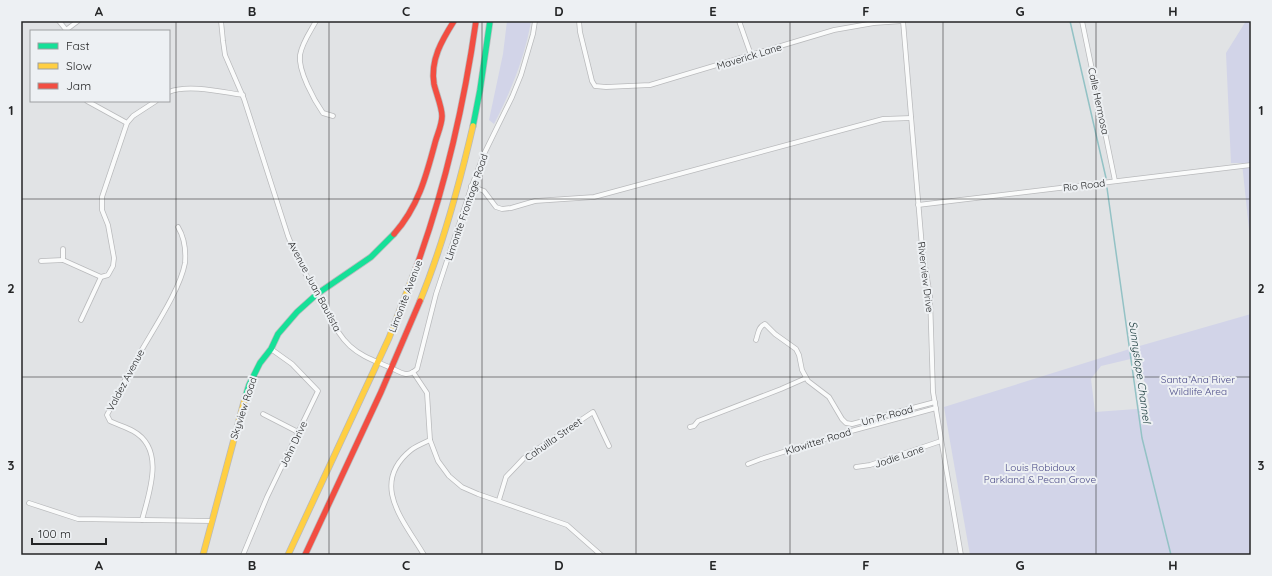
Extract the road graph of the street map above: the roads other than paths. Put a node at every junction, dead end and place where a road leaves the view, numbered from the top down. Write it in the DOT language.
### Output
graph roads {
  1 [pos="59,21"];
  2 [pos="78,21"];
  3 [pos="221,21"];
  4 [pos="316,21"];
  5 [pos="454,21"];
  6 [pos="476,21"];
  7 [pos="490,21"];
  8 [pos="535,21"];
  9 [pos="579,21"];
  10 [pos="739,21"];
  11 [pos="903,21"];
  12 [pos="1082,21"];
  13 [pos="66,30"];
  14 [pos="752,55"];
  15 [pos="170,92"];
  16 [pos="243,94"];
  17 [pos="89,102"];
  18 [pos="155,102"];
  19 [pos="333,116"];
  20 [pos="911,118"];
  21 [pos="127,123"];
  22 [pos="1251,165"];
  23 [pos="1116,181"];
  24 [pos="471,186"];
  25 [pos="918,205"];
  26 [pos="178,227"];
  27 [pos="63,249"];
  28 [pos="63,260"];
  29 [pos="42,261"];
  30 [pos="101,277"];
  31 [pos="317,294"];
  32 [pos="81,320"];
  33 [pos="756,340"];
  34 [pos="271,349"];
  35 [pos="378,363"];
  36 [pos="391,368"];
  37 [pos="413,372"];
  38 [pos="806,378"];
  39 [pos="935,402"];
  40 [pos="936,408"];
  41 [pos="264,414"];
  42 [pos="850,424"];
  43 [pos="690,427"];
  44 [pos="851,431"];
  45 [pos="298,432"];
  46 [pos="430,440"];
  47 [pos="941,441"];
  48 [pos="609,446"];
  49 [pos="748,464"];
  50 [pos="856,467"];
  51 [pos="499,500"];
  52 [pos="29,503"];
  53 [pos="142,520"];
  54 [pos="212,521"];
  55 [pos="203,555"];
  56 [pos="243,555"];
  57 [pos="288,555"];
  58 [pos="305,555"];
  59 [pos="424,555"];
  60 [pos="601,555"];
  61 [pos="961,555"];
  1 -- 13 [label="street"];
  2 -- 13 [label="street"];
  3 -- 16 [label="street, Avenue Juan Bautista"];
  4 -- 19 [label="street"];
  5 -- 31 [label="main road, Skyview Road"];
  6 -- 35 [label="main road, Limonite Avenue"];
  7 -- 36 [label="main road, Limonite Avenue"];
  8 -- 24 [label="street, Limonite Frontage Road"];
  9 -- 14 [label="street, Maverick Lane"];
  10 -- 14 [label="street"];
  11 -- 14 [label="street, Maverick Lane"];
  11 -- 20 [label="street, Riverview Drive"];
  12 -- 23 [label="street, Calle Hermosa"];
  15 -- 16 [label="street"];
  16 -- 31 [label="street, Avenue Juan Bautista"];
  17 -- 21 [label="street"];
  18 -- 21 [label="street"];
  20 -- 24 [label="street"];
  20 -- 25 [label="street, Riverview Drive"];
  21 -- 30 [label="street"];
  22 -- 23 [label="street, Rio Road"];
  23 -- 25 [label="street, Rio Road"];
  24 -- 37 [label="street, Limonite Frontage Road"];
  25 -- 39 [label="street, Riverview Drive"];
  26 -- 53 [label="street, Valdez Avenue"];
  27 -- 28 [label="street"];
  28 -- 29 [label="street"];
  28 -- 30 [label="street"];
  30 -- 32 [label="street"];
  31 -- 34 [label="main road, Skyview Road"];
  31 -- 35 [label="street, Avenue Juan Bautista"];
  33 -- 38 [label="street"];
  34 -- 45 [label="street, John Drive"];
  34 -- 54 [label="main road, Skyview Road"];
  35 -- 36 [label="street, Avenue Juan Bautista"];
  35 -- 57 [label="main road, Limonite Avenue"];
  36 -- 37 [label="street, Avenue Juan Bautista"];
  36 -- 58 [label="main road, Limonite Avenue"];
  37 -- 46 [label="street"];
  38 -- 42 [label="street, Un Pr Road"];
  38 -- 43 [label="street"];
  39 -- 40 [label="street, Riverview Drive"];
  39 -- 42 [label="street, Un Pr Road"];
  40 -- 44 [label="street, Klawitter Road"];
  40 -- 47 [label="street, Riverview Drive"];
  41 -- 45 [label="street"];
  42 -- 44 [label="street"];
  44 -- 49 [label="street, Klawitter Road"];
  45 -- 56 [label="street, John Drive"];
  46 -- 51 [label="street"];
  46 -- 59 [label="street"];
  47 -- 50 [label="street, Jodie Lane"];
  47 -- 61 [label="street, Riverview Drive"];
  48 -- 51 [label="street, Cahuilla Street"];
  51 -- 60 [label="street"];
  52 -- 53 [label="street"];
  53 -- 54 [label="street"];
  54 -- 55 [label="main road, Skyview Road"];
}
